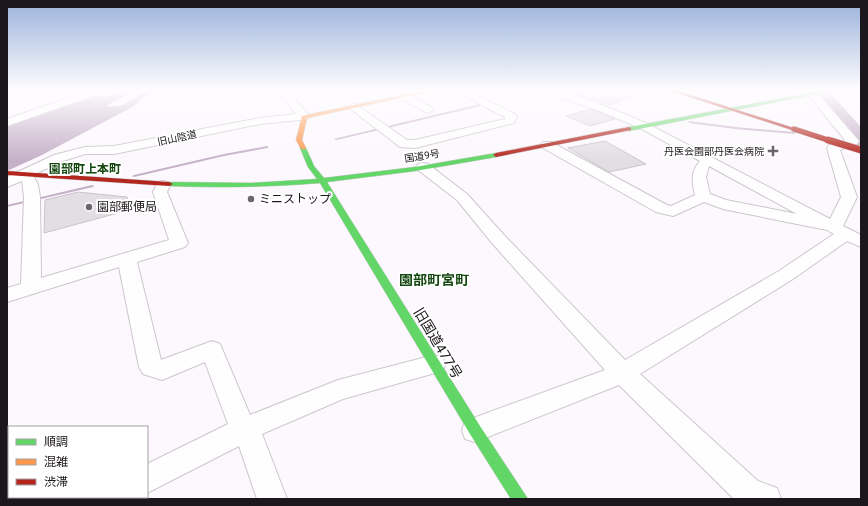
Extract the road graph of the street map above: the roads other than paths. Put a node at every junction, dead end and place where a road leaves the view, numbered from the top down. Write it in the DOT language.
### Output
graph roads {
  1 [pos="34,114"];
  2 [pos="301,114"];
  3 [pos="321,114"];
  4 [pos="362,114"];
  5 [pos="506,114"];
  6 [pos="615,114"];
  7 [pos="711,114"];
  8 [pos="743,114"];
  9 [pos="831,114"];
  10 [pos="304,117"];
  11 [pos="7,123"];
  12 [pos="644,126"];
  13 [pos="547,145"];
  14 [pos="861,150"];
  15 [pos="708,160"];
  16 [pos="423,167"];
  17 [pos="7,173"];
  18 [pos="26,174"];
  19 [pos="322,180"];
  20 [pos="7,183"];
  21 [pos="164,184"];
  22 [pos="703,197"];
  23 [pos="847,235"];
  24 [pos="127,259"];
  25 [pos="31,288"];
  26 [pos="7,295"];
  27 [pos="434,364"];
  28 [pos="623,373"];
  29 [pos="243,430"];
  30 [pos="475,430"];
  31 [pos="148,478"];
  32 [pos="272,499"];
  33 [pos="520,499"];
  34 [pos="766,499"];
  1 -- 11 [label="street"];
  2 -- 10 [label="street"];
  3 -- 10 [label="main road, 旧山陰道"];
  4 -- 5 [label="street"];
  6 -- 12 [label="street"];
  7 -- 12 [label="main road, 国道9号"];
  8 -- 14 [label="main road, bridge"];
  9 -- 23 [label="street"];
  10 -- 18 [label="street, 旧山陰道"];
  10 -- 19 [label="main road, 旧国道477号"];
  12 -- 13 [label="main road, 国道9号"];
  12 -- 15 [label="street"];
  13 -- 16 [label="main road, 国道9号"];
  13 -- 22 [label="street"];
  15 -- 22 [label="street"];
  15 -- 23 [label="street"];
  16 -- 19 [label="main road, 国道9号"];
  16 -- 28 [label="street"];
  17 -- 18 [label="main road, 国道9号"];
  18 -- 20 [label="street, 旧山陰道"];
  18 -- 21 [label="main road, 国道9号"];
  18 -- 25 [label="street"];
  19 -- 21 [label="main road, 国道9号"];
  19 -- 27 [label="main road, 旧国道477号"];
  21 -- 24 [label="street"];
  22 -- 23 [label="street"];
  23 -- 28 [label="street"];
  24 -- 25 [label="street"];
  24 -- 29 [label="street"];
  25 -- 26 [label="street"];
  27 -- 29 [label="street"];
  27 -- 30 [label="main road, 旧国道477号"];
  28 -- 30 [label="street"];
  28 -- 34 [label="street"];
  29 -- 31 [label="street"];
  29 -- 32 [label="street"];
  30 -- 33 [label="main road, 旧国道477号"];
}
